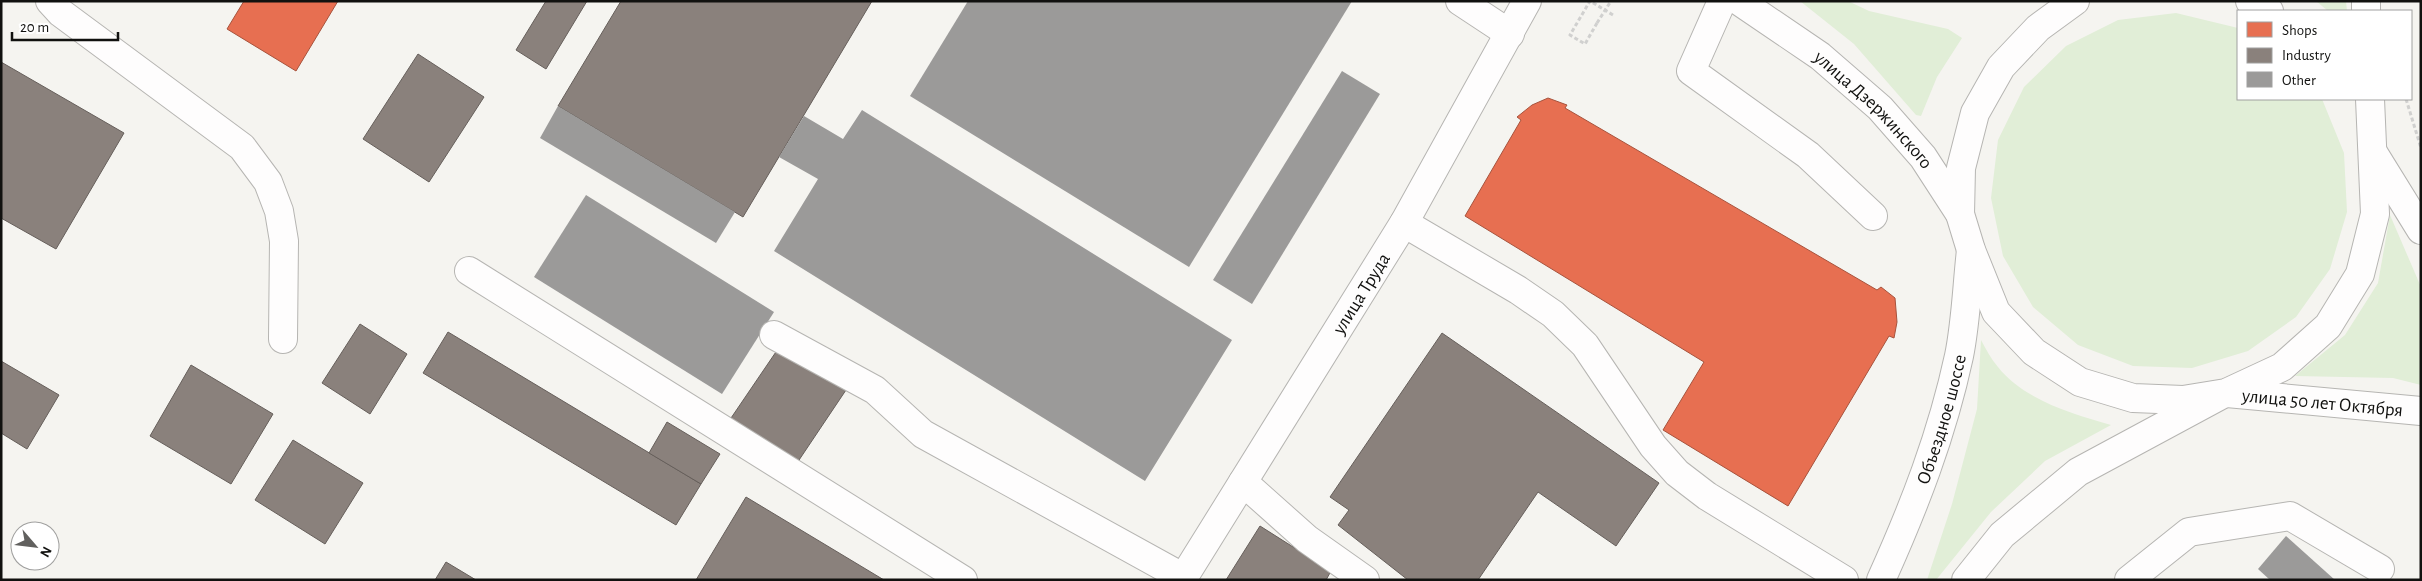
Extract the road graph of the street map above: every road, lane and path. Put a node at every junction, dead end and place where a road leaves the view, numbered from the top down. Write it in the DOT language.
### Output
graph roads {
  1 [pos="50,1"];
  2 [pos="1460,1"];
  3 [pos="1526,1"];
  4 [pos="1611,1"];
  5 [pos="1722,1"];
  6 [pos="1739,1"];
  7 [pos="2075,1"];
  8 [pos="2250,1"];
  9 [pos="2267,10"];
  10 [pos="1613,15"];
  11 [pos="1510,34"];
  12 [pos="2354,100"];
  13 [pos="2370,100"];
  14 [pos="2406,100"];
  15 [pos="2421,148"];
  16 [pos="2372,152"];
  17 [pos="1960,214"];
  18 [pos="1873,216"];
  19 [pos="1404,223"];
  20 [pos="2421,230"];
  21 [pos="1971,250"];
  22 [pos="469,271"];
  23 [pos="774,335"];
  24 [pos="283,339"];
  25 [pos="2226,393"];
  26 [pos="2421,411"];
  27 [pos="1243,482"];
  28 [pos="2380,569"];
  29 [pos="1183,579"];
  30 [pos="964,580"];
  31 [pos="1365,580"];
  32 [pos="1844,580"];
  33 [pos="1881,580"];
  34 [pos="1966,580"];
  35 [pos="2129,580"];
  1 -- 24 [label="main road"];
  2 -- 11 [label="main road"];
  3 -- 11 [label="main road, улица Труда"];
  4 -- 10 [label="path, bridge"];
  5 -- 18 [label="main road"];
  6 -- 17 [label="main road, улица Дзержинского"];
  7 -- 17 [label="main road"];
  8 -- 9 [label="main road"];
  11 -- 19 [label="main road, улица Труда"];
  12 -- 16 [label="main road"];
  13 -- 16 [label="main road"];
  14 -- 15 [label="path"];
  16 -- 20 [label="main road"];
  16 -- 25 [label="main road"];
  17 -- 21 [label="main road, улица Дзержинского"];
  19 -- 27 [label="main road, улица Труда"];
  19 -- 32 [label="main road"];
  21 -- 25 [label="main road, улица Дзержинского"];
  21 -- 33 [label="main road, Объездное шоссе"];
  22 -- 30 [label="main road"];
  23 -- 29 [label="main road"];
  25 -- 26 [label="main road, улица 50 лет Октября"];
  25 -- 34 [label="main road"];
  27 -- 29 [label="main road, улица Труда"];
  27 -- 31 [label="main road"];
  28 -- 35 [label="main road"];
}
